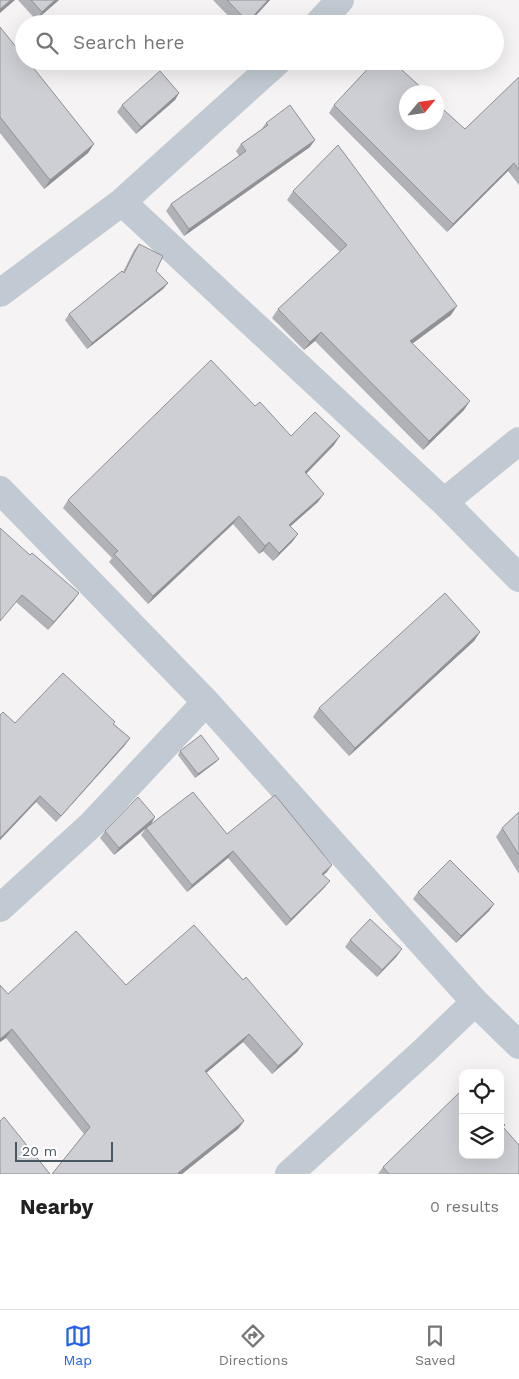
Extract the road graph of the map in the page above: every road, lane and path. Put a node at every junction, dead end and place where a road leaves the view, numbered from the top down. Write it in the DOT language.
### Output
graph roads {
  1 [pos="340,0"];
  2 [pos="326,15"];
  3 [pos="268,70"];
  4 [pos="122,202"];
  5 [pos="0,293"];
  6 [pos="519,441"];
  7 [pos="0,490"];
  8 [pos="444,502"];
  9 [pos="519,578"];
  10 [pos="206,702"];
  11 [pos="0,908"];
  12 [pos="475,1002"];
  13 [pos="519,1045"];
  14 [pos="289,1174"];
  1 -- 2 [label="street"];
  3 -- 4 [label="street"];
  4 -- 5 [label="street"];
  4 -- 8 [label="street"];
  6 -- 8 [label="street"];
  7 -- 10 [label="street"];
  8 -- 9 [label="street"];
  10 -- 11 [label="street"];
  10 -- 12 [label="street"];
  12 -- 13 [label="street"];
  12 -- 14 [label="street"];
}
